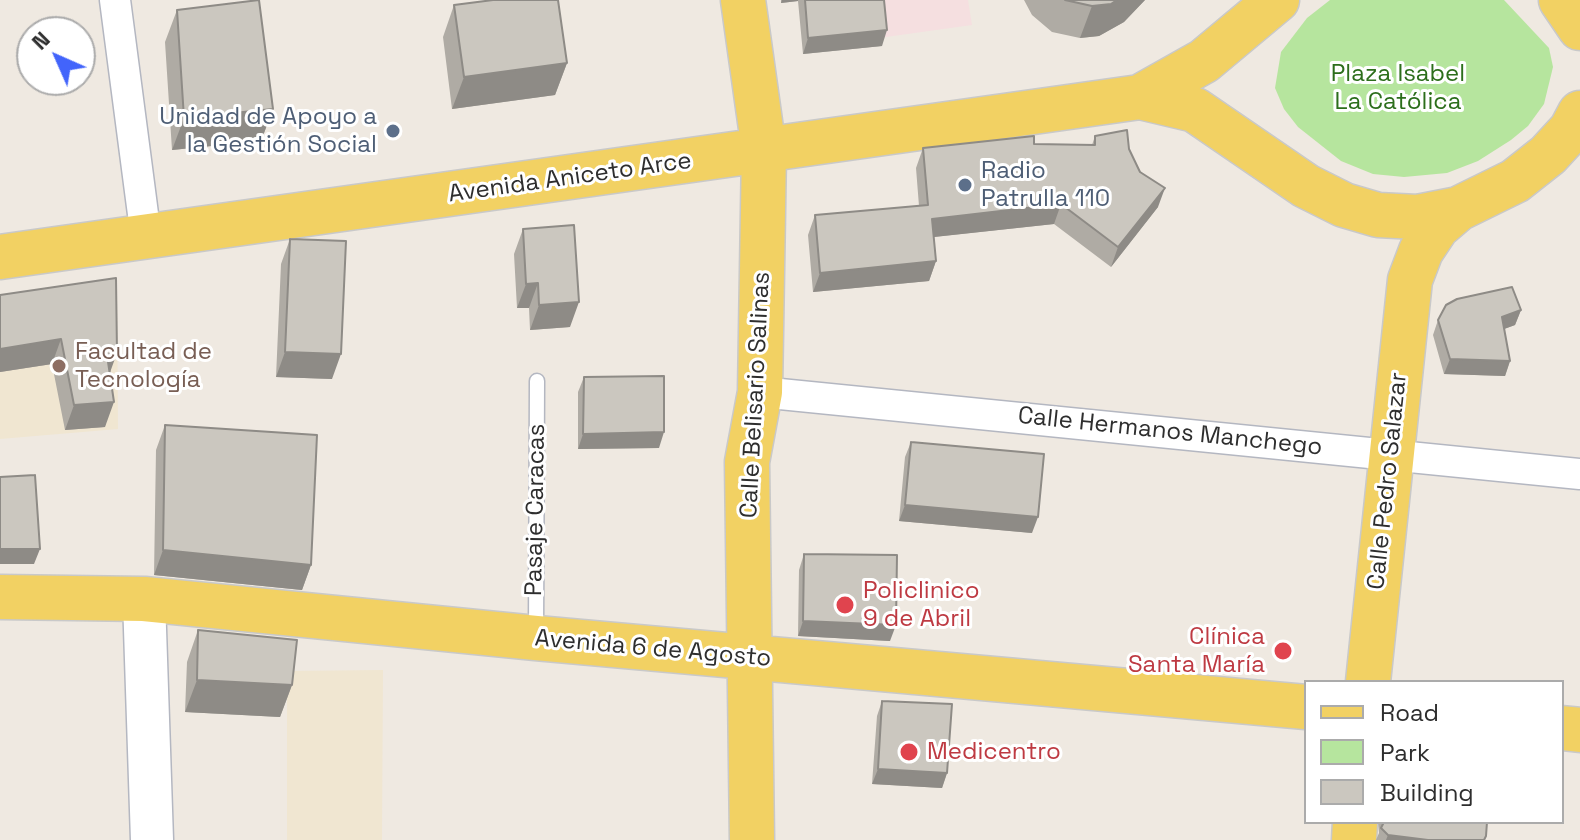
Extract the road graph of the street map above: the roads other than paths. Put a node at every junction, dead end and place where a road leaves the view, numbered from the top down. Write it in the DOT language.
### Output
graph roads {
  1 [pos="115,0"];
  2 [pos="743,0"];
  3 [pos="1277,0"];
  4 [pos="1561,0"];
  5 [pos="1580,28"];
  6 [pos="1140,97"];
  7 [pos="1580,113"];
  8 [pos="764,150"];
  9 [pos="1344,205"];
  10 [pos="1458,209"];
  11 [pos="146,237"];
  12 [pos="0,257"];
  13 [pos="1410,280"];
  14 [pos="537,381"];
  15 [pos="760,392"];
  16 [pos="1390,453"];
  17 [pos="765,463"];
  18 [pos="1580,474"];
  19 [pos="0,597"];
  20 [pos="144,599"];
  21 [pos="536,638"];
  22 [pos="752,658"];
  23 [pos="1368,680"];
  24 [pos="1304,707"];
  25 [pos="152,840"];
  26 [pos="752,840"];
  1 -- 11 [label="street"];
  2 -- 8 [label="main road, Calle Belisario Salinas"];
  3 -- 6 [label="main road, Avenida Aniceto Arce"];
  4 -- 5 [label="main road"];
  6 -- 8 [label="main road, Avenida Aniceto Arce"];
  6 -- 9 [label="main road, Avenida Aniceto Arce"];
  7 -- 10 [label="main road, Avenida Aniceto Arce"];
  8 -- 11 [label="main road, Avenida Aniceto Arce"];
  8 -- 15 [label="main road, Calle Belisario Salinas"];
  9 -- 10 [label="main road, Avenida Aniceto Arce"];
  9 -- 13 [label="main road"];
  10 -- 13 [label="main road, Calle Pedro Salazar"];
  11 -- 12 [label="main road, Avenida Aniceto Arce"];
  13 -- 16 [label="main road, Calle Pedro Salazar"];
  14 -- 21 [label="lane, Pasaje Caracas"];
  15 -- 16 [label="street, Calle Hermanos Manchego"];
  15 -- 17 [label="main road"];
  15 -- 22 [label="main road, Calle Belisario Salinas"];
  16 -- 18 [label="street, Calle Hermanos Manchego"];
  16 -- 23 [label="main road, Calle Pedro Salazar"];
  19 -- 20 [label="main road, Avenida 6 de Agosto"];
  20 -- 21 [label="main road, Avenida 6 de Agosto"];
  20 -- 25 [label="street"];
  21 -- 22 [label="main road, Avenida 6 de Agosto"];
  22 -- 24 [label="main road, Avenida 6 de Agosto"];
  22 -- 26 [label="main road, Calle Belisario Salinas"];
}
